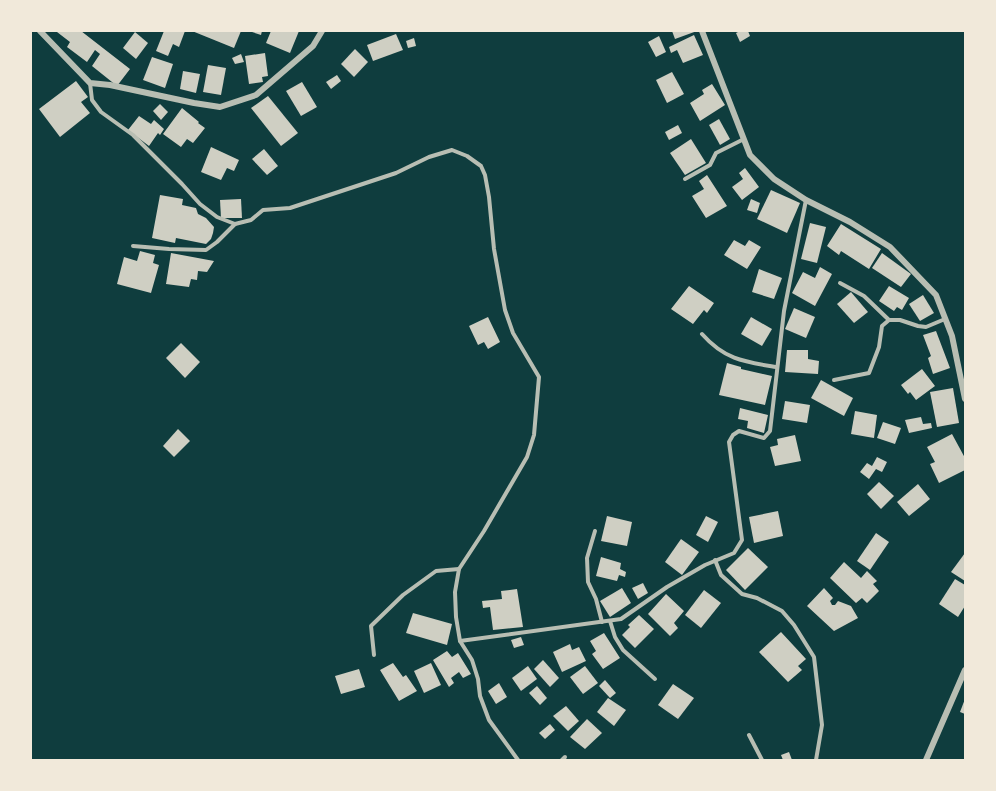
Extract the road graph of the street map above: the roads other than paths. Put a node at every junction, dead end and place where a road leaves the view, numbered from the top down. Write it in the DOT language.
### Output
graph roads {
  1 [pos="40,31"];
  2 [pos="322,31"];
  3 [pos="702,31"];
  4 [pos="90,83"];
  5 [pos="744,139"];
  6 [pos="685,179"];
  7 [pos="806,200"];
  8 [pos="235,224"];
  9 [pos="133,246"];
  10 [pos="840,283"];
  11 [pos="945,319"];
  12 [pos="889,320"];
  13 [pos="702,334"];
  14 [pos="776,368"];
  15 [pos="834,380"];
  16 [pos="965,399"];
  17 [pos="595,532"];
  18 [pos="715,560"];
  19 [pos="459,569"];
  20 [pos="610,621"];
  21 [pos="602,622"];
  22 [pos="460,641"];
  23 [pos="374,655"];
  24 [pos="965,670"];
  25 [pos="654,679"];
  26 [pos="749,735"];
  27 [pos="518,760"];
  28 [pos="762,760"];
  29 [pos="816,760"];
  30 [pos="926,760"];
  1 -- 4 [label="street"];
  2 -- 4 [label="street"];
  3 -- 5 [label="street"];
  4 -- 8 [label="street"];
  5 -- 6 [label="street"];
  5 -- 7 [label="street"];
  7 -- 11 [label="street"];
  7 -- 14 [label="street"];
  8 -- 9 [label="street"];
  8 -- 19 [label="street"];
  10 -- 12 [label="street"];
  11 -- 12 [label="street"];
  11 -- 16 [label="street"];
  12 -- 15 [label="street"];
  13 -- 14 [label="street"];
  14 -- 18 [label="street"];
  17 -- 21 [label="street"];
  18 -- 20 [label="street"];
  18 -- 29 [label="street"];
  19 -- 22 [label="street"];
  19 -- 23 [label="street"];
  20 -- 21 [label="street"];
  20 -- 25 [label="street"];
  21 -- 22 [label="street"];
  22 -- 27 [label="street"];
  24 -- 30 [label="street"];
  26 -- 28 [label="street"];
}
